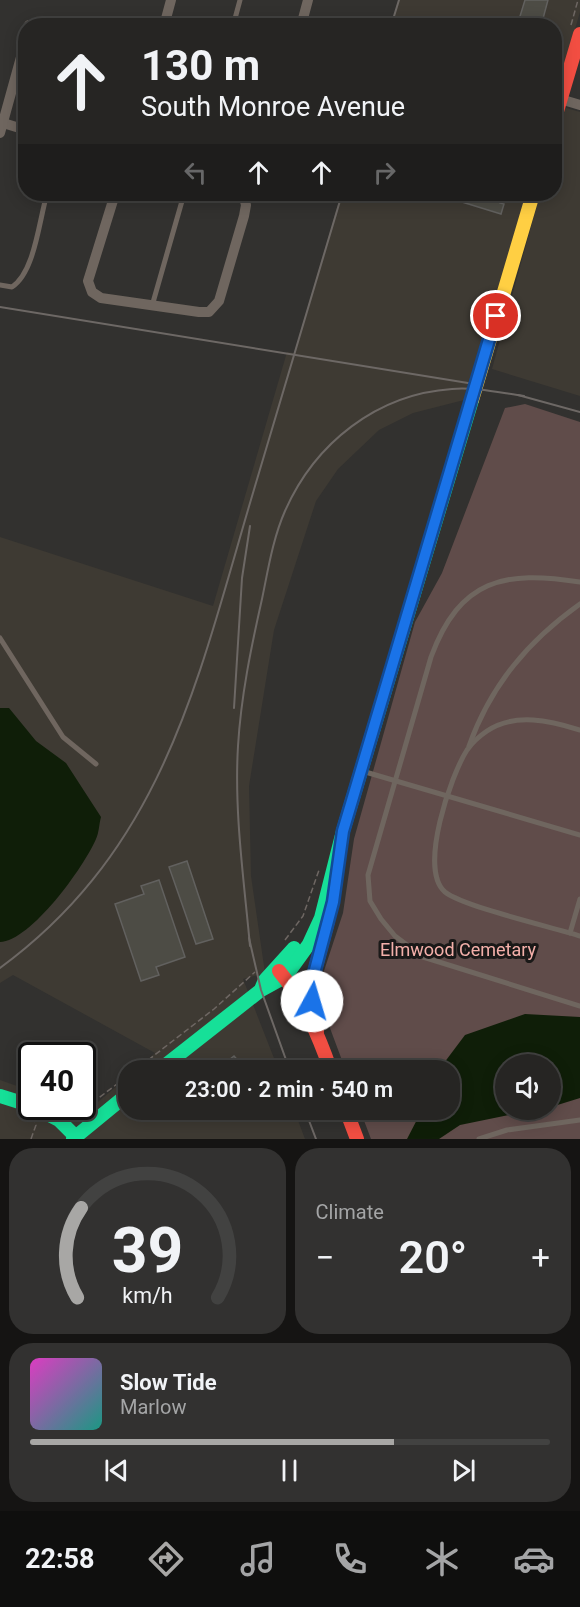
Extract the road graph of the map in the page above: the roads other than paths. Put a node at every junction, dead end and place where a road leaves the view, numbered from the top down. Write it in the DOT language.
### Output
graph roads {
  1 [pos="171,0"];
  2 [pos="240,0"];
  3 [pos="308,0"];
  4 [pos="166,18"];
  5 [pos="235,18"];
  6 [pos="303,18"];
  7 [pos="580,34"];
  8 [pos="18,67"];
  9 [pos="562,92"];
  10 [pos="562,100"];
  11 [pos="580,105"];
  12 [pos="1,126"];
  13 [pos="18,129"];
  14 [pos="45,201"];
  15 [pos="113,201"];
  16 [pos="182,201"];
  17 [pos="245,201"];
  18 [pos="530,201"];
  19 [pos="0,285"];
  20 [pos="152,306"];
  21 [pos="580,582"];
  22 [pos="580,603"];
  23 [pos="0,638"];
  24 [pos="580,730"];
  25 [pos="468,749"];
  26 [pos="96,764"];
  27 [pos="361,771"];
  28 [pos="395,781"];
  29 [pos="448,795"];
  30 [pos="343,831"];
  31 [pos="580,835"];
  32 [pos="580,899"];
  33 [pos="570,933"];
  34 [pos="580,936"];
  35 [pos="284,968"];
  36 [pos="312,1001"];
  37 [pos="580,1006"];
  38 [pos="317,1032"];
  39 [pos="172,1060"];
  40 [pos="328,1060"];
  41 [pos="0,1096"];
  42 [pos="118,1103"];
  43 [pos="18,1104"];
  44 [pos="55,1120"];
  45 [pos="57,1120"];
  46 [pos="350,1120"];
  47 [pos="580,1120"];
  48 [pos="74,1137"];
  49 [pos="61,1139"];
  50 [pos="357,1139"];
  51 [pos="479,1139"];
  1 -- 4 [label="street"];
  2 -- 5 [label="lane"];
  3 -- 6 [label="street"];
  7 -- 9 [label="main road"];
  8 -- 12 [label="street"];
  10 -- 11 [label="street"];
  12 -- 13 [label="street"];
  14 -- 19 [label="lane"];
  15 -- 20 [label="street"];
  16 -- 20 [label="lane"];
  17 -- 20 [label="street"];
  18 -- 27 [label="main road"];
  21 -- 28 [label="lane"];
  22 -- 25 [label="lane"];
  23 -- 26 [label="lane"];
  24 -- 25 [label="lane"];
  25 -- 29 [label="lane"];
  27 -- 28 [label="lane"];
  27 -- 30 [label="main road"];
  28 -- 29 [label="lane"];
  28 -- 37 [label="lane"];
  29 -- 31 [label="lane"];
  29 -- 33 [label="lane"];
  30 -- 35 [label="main road"];
  30 -- 36 [label="main road"];
  32 -- 33 [label="lane"];
  33 -- 34 [label="lane"];
  35 -- 36 [label="main road"];
  35 -- 38 [label="main road"];
  35 -- 39 [label="main road"];
  36 -- 38 [label="main road"];
  38 -- 40 [label="main road"];
  41 -- 43 [label="main road"];
  42 -- 48 [label="main road"];
  44 -- 49 [label="main road"];
  45 -- 48 [label="main road"];
  46 -- 50 [label="main road"];
  47 -- 51 [label="lane"];
}
